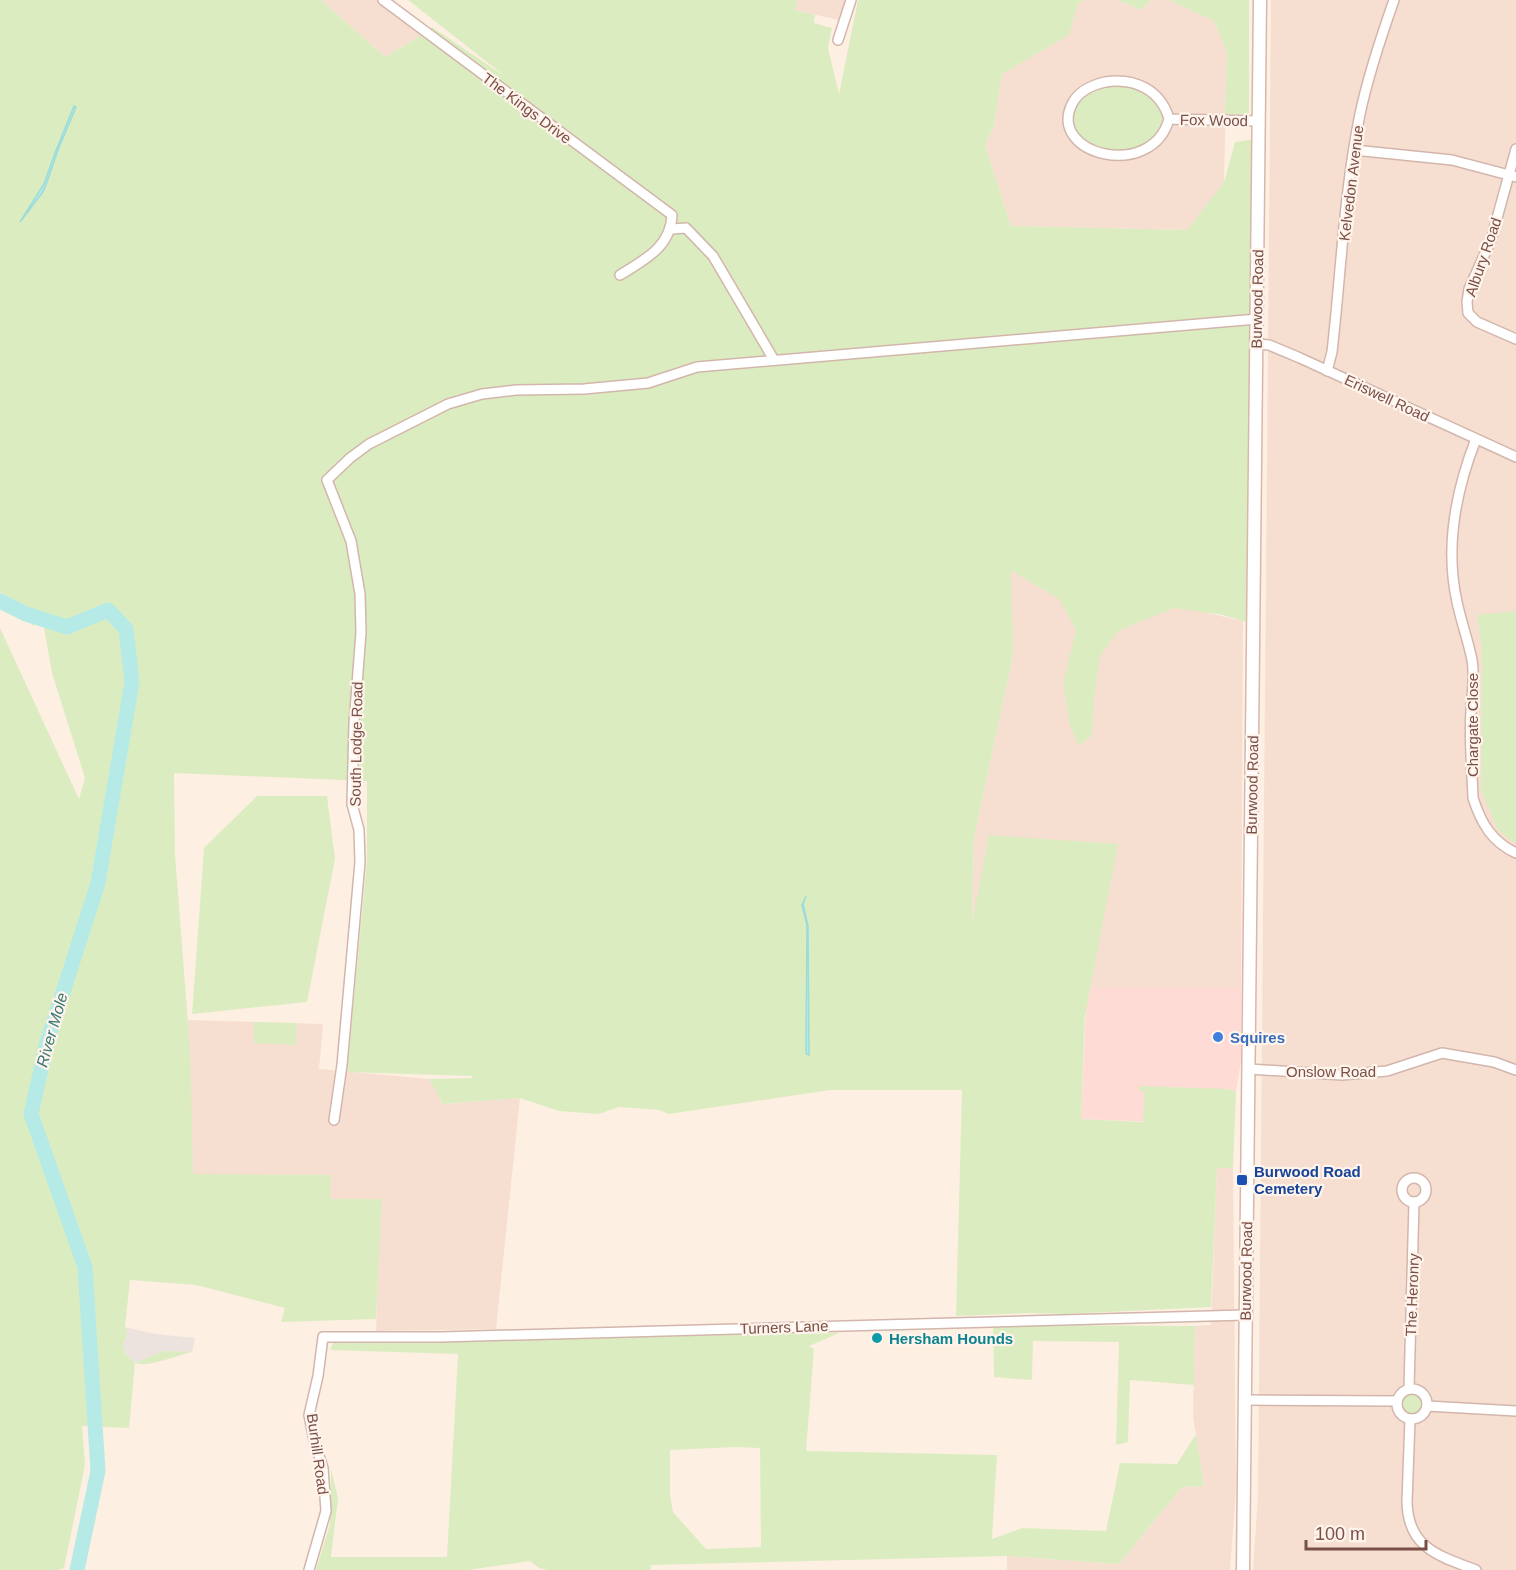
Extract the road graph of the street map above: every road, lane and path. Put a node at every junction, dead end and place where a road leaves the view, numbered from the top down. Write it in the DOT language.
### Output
graph roads {
  1 [pos="383,0"];
  2 [pos="851,0"];
  3 [pos="1260,0"];
  4 [pos="1394,0"];
  5 [pos="838,40"];
  6 [pos="1169,119"];
  7 [pos="1259,121"];
  8 [pos="1516,148"];
  9 [pos="1354,150"];
  10 [pos="1513,176"];
  11 [pos="672,216"];
  12 [pos="686,228"];
  13 [pos="672,229"];
  14 [pos="620,275"];
  15 [pos="1257,320"];
  16 [pos="1516,339"];
  17 [pos="1256,344"];
  18 [pos="774,360"];
  19 [pos="1327,371"];
  20 [pos="1476,440"];
  21 [pos="1516,458"];
  22 [pos="1516,853"];
  23 [pos="1249,1069"];
  24 [pos="1516,1070"];
  25 [pos="334,1120"];
  26 [pos="1414,1202"];
  27 [pos="1245,1315"];
  28 [pos="323,1337"];
  29 [pos="1409,1388"];
  30 [pos="1244,1400"];
  31 [pos="1396,1401"];
  32 [pos="1427,1406"];
  33 [pos="1516,1412"];
  34 [pos="1410,1419"];
  35 [pos="309,1570"];
  36 [pos="1243,1570"];
  37 [pos="1476,1570"];
  1 -- 11 [label="street, The Kings Drive"];
  2 -- 5 [label="street"];
  3 -- 7 [label="street, Burwood Road"];
  4 -- 9 [label="street, Kelvedon Avenue"];
  6 -- 6 [label="street, Fox Wood"];
  6 -- 7 [label="street, Fox Wood"];
  7 -- 15 [label="street, Burwood Road"];
  8 -- 10 [label="street, Albury Road"];
  9 -- 10 [label="street"];
  9 -- 19 [label="street, Kelvedon Avenue"];
  10 -- 16 [label="street, Albury Road"];
  11 -- 12 [label="street, The Kings Drive"];
  11 -- 13 [label="street"];
  12 -- 13 [label="street"];
  12 -- 18 [label="street, The Kings Drive"];
  13 -- 14 [label="street"];
  15 -- 17 [label="street, Burwood Road"];
  15 -- 18 [label="street"];
  17 -- 19 [label="street, Eriswell Road"];
  17 -- 23 [label="street, Burwood Road"];
  18 -- 25 [label="street, South Lodge Road"];
  19 -- 20 [label="street, Eriswell Road"];
  20 -- 21 [label="street, Eriswell Road"];
  20 -- 22 [label="street, Chargate Close"];
  23 -- 24 [label="street, Onslow Road"];
  23 -- 27 [label="street, Burwood Road"];
  26 -- 29 [label="street, The Heronry"];
  27 -- 28 [label="street, Turners Lane"];
  27 -- 30 [label="street, Burwood Road"];
  28 -- 35 [label="street, Burhill Road"];
  29 -- 31 [label="street"];
  29 -- 32 [label="street"];
  30 -- 31 [label="street"];
  30 -- 36 [label="street, Burwood Road"];
  31 -- 34 [label="street"];
  32 -- 33 [label="street"];
  32 -- 34 [label="street"];
  34 -- 37 [label="street"];
}
